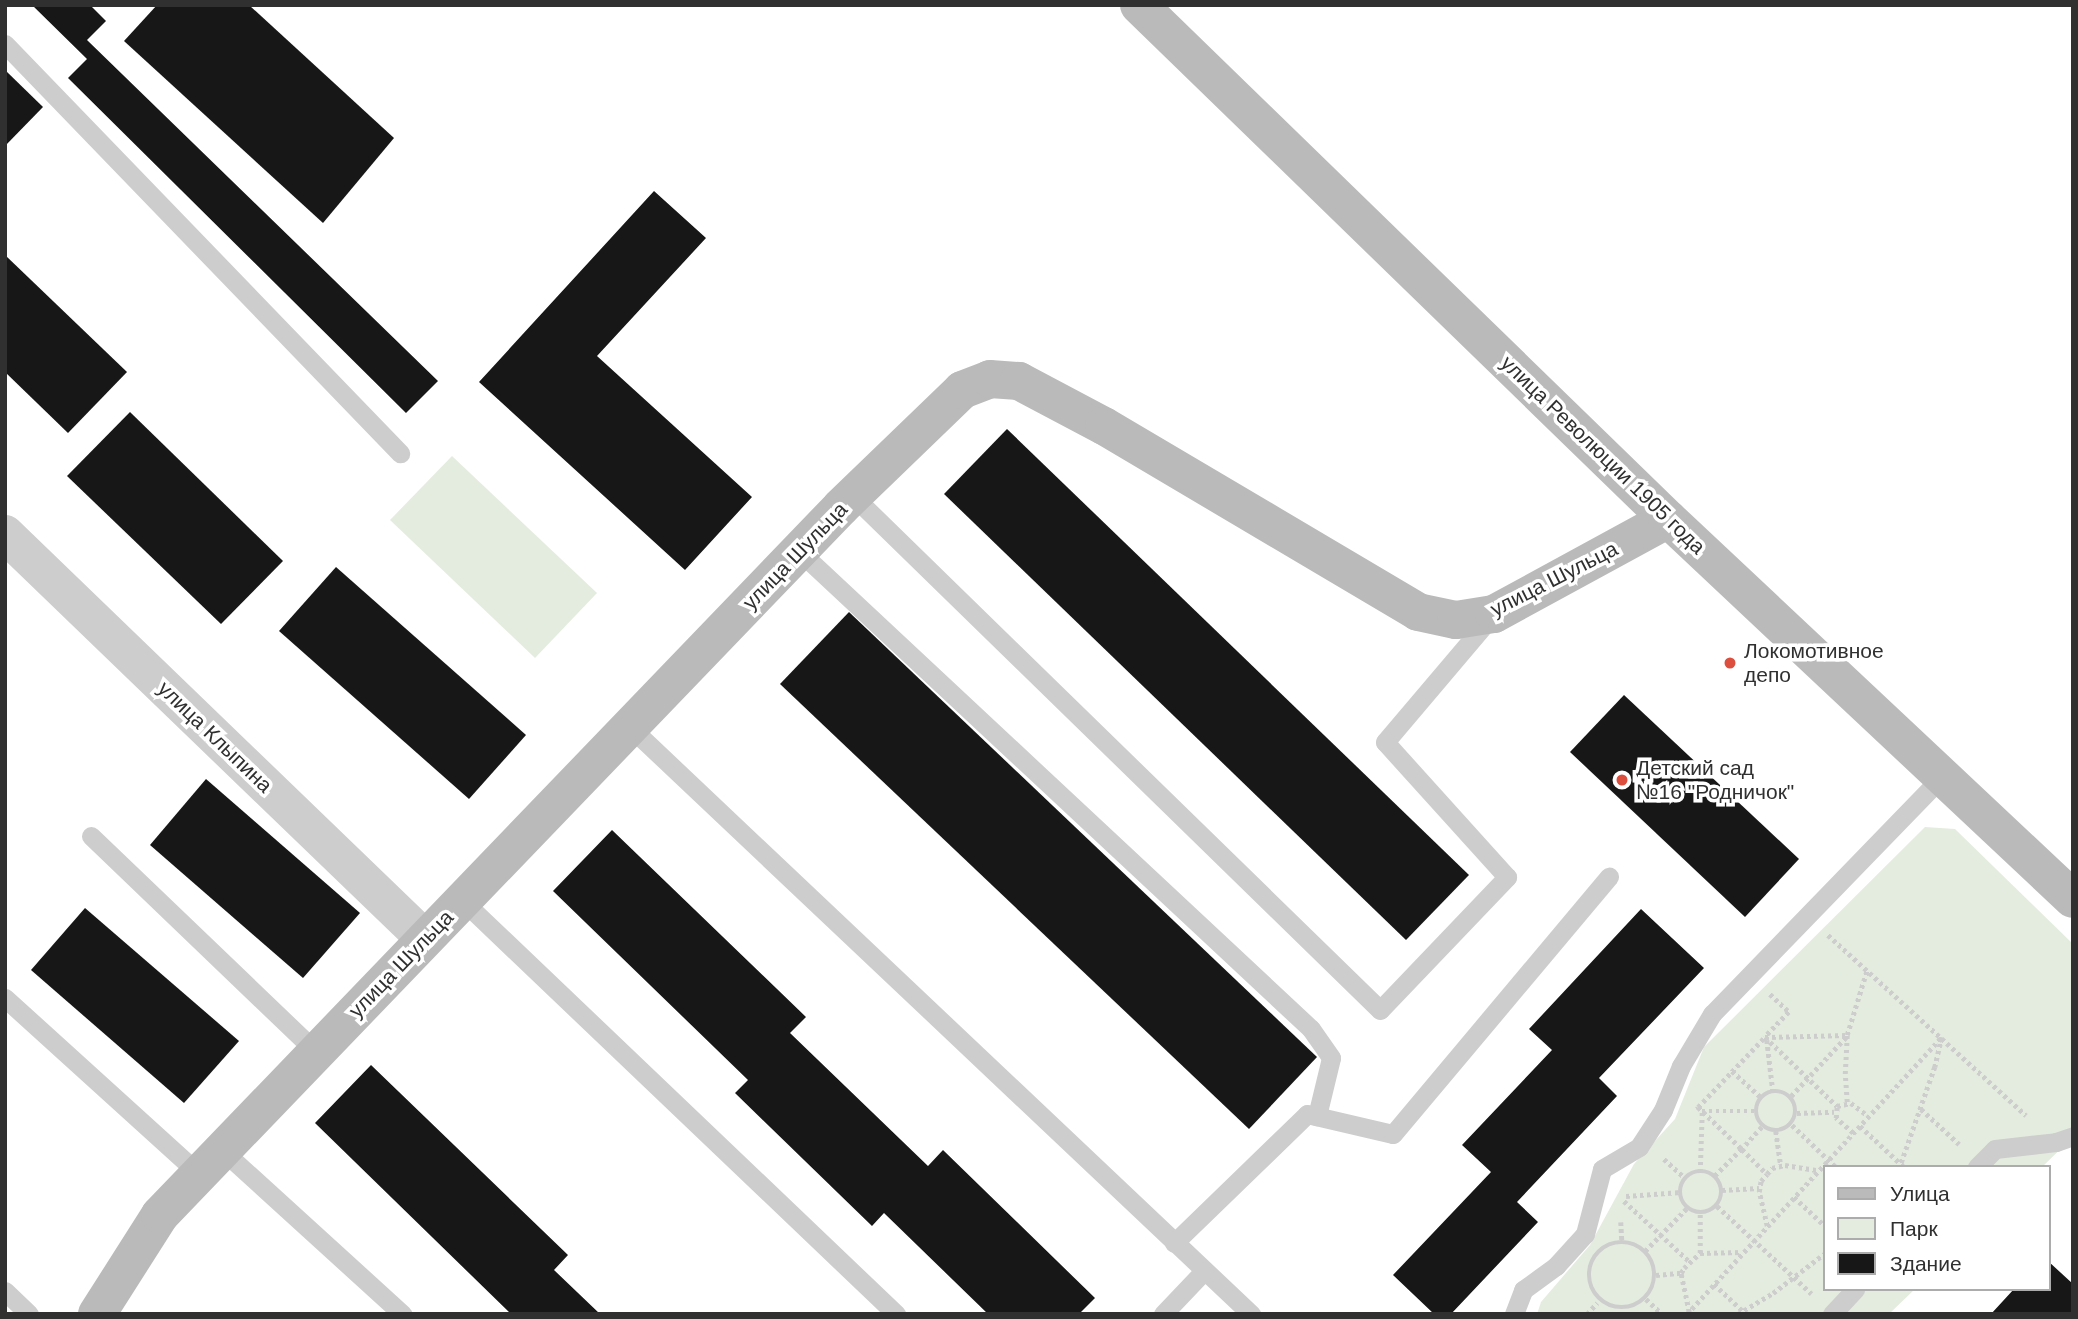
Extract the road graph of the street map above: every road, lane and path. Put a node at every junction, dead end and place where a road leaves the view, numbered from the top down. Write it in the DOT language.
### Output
graph roads {
  1 [pos="1139,5"];
  2 [pos="5,44"];
  3 [pos="400,453"];
  4 [pos="853,496"];
  5 [pos="1668,519"];
  6 [pos="5,534"];
  7 [pos="799,551"];
  8 [pos="1494,614"];
  9 [pos="630,727"];
  10 [pos="1944,775"];
  11 [pos="91,836"];
  12 [pos="1609,877"];
  13 [pos="462,900"];
  14 [pos="2073,900"];
  15 [pos="1807,915"];
  16 [pos="425,939"];
  17 [pos="1867,970"];
  18 [pos="1748,975"];
  19 [pos="5,998"];
  20 [pos="1847,1035"];
  21 [pos="1942,1037"];
  22 [pos="1766,1038"];
  23 [pos="316,1052"];
  24 [pos="1732,1071"];
  25 [pos="1808,1078"];
  26 [pos="1773,1091"];
  27 [pos="1790,1096"];
  28 [pos="1761,1097"];
  29 [pos="1847,1102"];
  30 [pos="1837,1105"];
  31 [pos="1698,1107"];
  32 [pos="1922,1108"];
  33 [pos="1756,1111"];
  34 [pos="1834,1112"];
  35 [pos="1797,1113"];
  36 [pos="1317,1116"];
  37 [pos="1868,1116"];
  38 [pos="1792,1125"];
  39 [pos="1860,1126"];
  40 [pos="1762,1127"];
  41 [pos="1776,1132"];
  42 [pos="1853,1133"];
  43 [pos="2064,1139"];
  44 [pos="1742,1149"];
  45 [pos="1658,1153"];
  46 [pos="1828,1160"];
  47 [pos="211,1162"];
  48 [pos="1824,1165"];
  49 [pos="1834,1165"];
  50 [pos="1901,1165"];
  51 [pos="1902,1165"];
  52 [pos="1978,1165"];
  53 [pos="1781,1166"];
  54 [pos="1822,1167"];
  55 [pos="1819,1170"];
  56 [pos="1700,1172"];
  57 [pos="1767,1174"];
  58 [pos="1715,1176"];
  59 [pos="1685,1178"];
  60 [pos="1759,1188"];
  61 [pos="1721,1190"];
  62 [pos="1681,1192"];
  63 [pos="1794,1198"];
  64 [pos="1717,1206"];
  65 [pos="1687,1208"];
  66 [pos="1700,1212"];
  67 [pos="1822,1223"];
  68 [pos="1767,1226"];
  69 [pos="1662,1234"];
  70 [pos="1752,1242"];
  71 [pos="1174,1243"];
  72 [pos="1646,1251"];
  73 [pos="1743,1252"];
  74 [pos="1700,1253"];
  75 [pos="1822,1256"];
  76 [pos="1690,1262"];
  77 [pos="1204,1271"];
  78 [pos="1681,1273"];
  79 [pos="1656,1275"];
  80 [pos="1794,1278"];
  81 [pos="1714,1284"];
  82 [pos="1852,1291"];
  83 [pos="5,1292"];
  84 [pos="1646,1299"];
  85 [pos="1597,1303"];
  86 [pos="1623,1311"];
  87 [pos="1740,1312"];
  88 [pos="1688,1313"];
  89 [pos="29,1314"];
  90 [pos="97,1314"];
  91 [pos="402,1314"];
  92 [pos="897,1314"];
  93 [pos="1163,1314"];
  94 [pos="1251,1314"];
  95 [pos="1514,1314"];
  96 [pos="1587,1314"];
  97 [pos="1662,1314"];
  98 [pos="1832,1314"];
  1 -- 5 [label="street, улица Революции 1905 года"];
  2 -- 3 [label="lane"];
  4 -- 7 [label="street, улица Шульца"];
  4 -- 8 [label="street, улица Шульца"];
  4 -- 8 [label="lane"];
  5 -- 8 [label="street, улица Шульца"];
  5 -- 10 [label="street, улица Революции 1905 года"];
  6 -- 16 [label="street, улица Клыпина"];
  7 -- 9 [label="street, улица Шульца"];
  7 -- 36 [label="lane"];
  9 -- 13 [label="street, улица Шульца"];
  9 -- 71 [label="lane"];
  10 -- 14 [label="street, улица Революции 1905 года"];
  10 -- 15 [label="lane"];
  11 -- 23 [label="lane"];
  12 -- 36 [label="lane"];
  13 -- 16 [label="street, улица Шульца"];
  13 -- 92 [label="lane"];
  15 -- 17 [label="path"];
  15 -- 18 [label="lane"];
  16 -- 23 [label="street, улица Шульца"];
  17 -- 20 [label="path"];
  17 -- 21 [label="path"];
  18 -- 22 [label="path"];
  18 -- 95 [label="lane"];
  19 -- 47 [label="lane"];
  20 -- 22 [label="path"];
  20 -- 25 [label="path"];
  20 -- 29 [label="path"];
  21 -- 32 [label="path"];
  21 -- 37 [label="path"];
  21 -- 43 [label="path"];
  22 -- 24 [label="path"];
  22 -- 25 [label="path"];
  22 -- 26 [label="path"];
  23 -- 47 [label="street, улица Шульца"];
  24 -- 28 [label="path"];
  24 -- 31 [label="path"];
  25 -- 27 [label="path"];
  25 -- 30 [label="path"];
  26 -- 27 [label="path"];
  26 -- 28 [label="path"];
  27 -- 35 [label="path"];
  28 -- 33 [label="path"];
  29 -- 30 [label="path"];
  29 -- 37 [label="path"];
  30 -- 34 [label="path"];
  32 -- 51 [label="path"];
  32 -- 52 [label="path"];
  33 -- 40 [label="path"];
  33 -- 56 [label="path"];
  34 -- 35 [label="path"];
  34 -- 42 [label="path"];
  35 -- 38 [label="path"];
  36 -- 71 [label="lane"];
  37 -- 39 [label="path"];
  38 -- 41 [label="path"];
  38 -- 46 [label="path"];
  39 -- 42 [label="path"];
  39 -- 50 [label="path"];
  40 -- 41 [label="path"];
  40 -- 44 [label="path"];
  41 -- 53 [label="path"];
  42 -- 46 [label="path"];
  43 -- 52 [label="lane"];
  44 -- 57 [label="path"];
  44 -- 58 [label="path"];
  45 -- 59 [label="path"];
  46 -- 48 [label="path"];
  46 -- 49 [label="path"];
  47 -- 90 [label="street, улица Шульца"];
  47 -- 91 [label="lane"];
  53 -- 55 [label="path"];
  53 -- 57 [label="path"];
  54 -- 55 [label="path"];
  55 -- 63 [label="path"];
  56 -- 58 [label="path"];
  56 -- 59 [label="path"];
  57 -- 60 [label="path"];
  58 -- 61 [label="path"];
  59 -- 62 [label="path"];
  60 -- 61 [label="path"];
  60 -- 68 [label="path"];
  61 -- 64 [label="path"];
  62 -- 65 [label="path"];
  62 -- 69 [label="path"];
  63 -- 67 [label="path"];
  63 -- 68 [label="path"];
  64 -- 66 [label="path"];
  64 -- 70 [label="path"];
  65 -- 66 [label="path"];
  65 -- 69 [label="path"];
  66 -- 74 [label="path"];
  68 -- 70 [label="path"];
  69 -- 72 [label="path"];
  69 -- 76 [label="path"];
  70 -- 73 [label="path"];
  70 -- 80 [label="path"];
  71 -- 77 [label="lane"];
  72 -- 79 [label="path"];
  72 -- 86 [label="path"];
  73 -- 74 [label="path"];
  73 -- 81 [label="path"];
  74 -- 76 [label="path"];
  75 -- 80 [label="path"];
  76 -- 78 [label="path"];
  77 -- 93 [label="lane"];
  77 -- 94 [label="lane"];
  78 -- 79 [label="path"];
  78 -- 88 [label="path"];
  79 -- 84 [label="path"];
  80 -- 87 [label="path"];
  81 -- 87 [label="path"];
  81 -- 88 [label="path"];
  82 -- 98 [label="lane"];
  83 -- 89 [label="lane"];
  84 -- 86 [label="path"];
  84 -- 97 [label="path"];
  85 -- 96 [label="path"];
}
